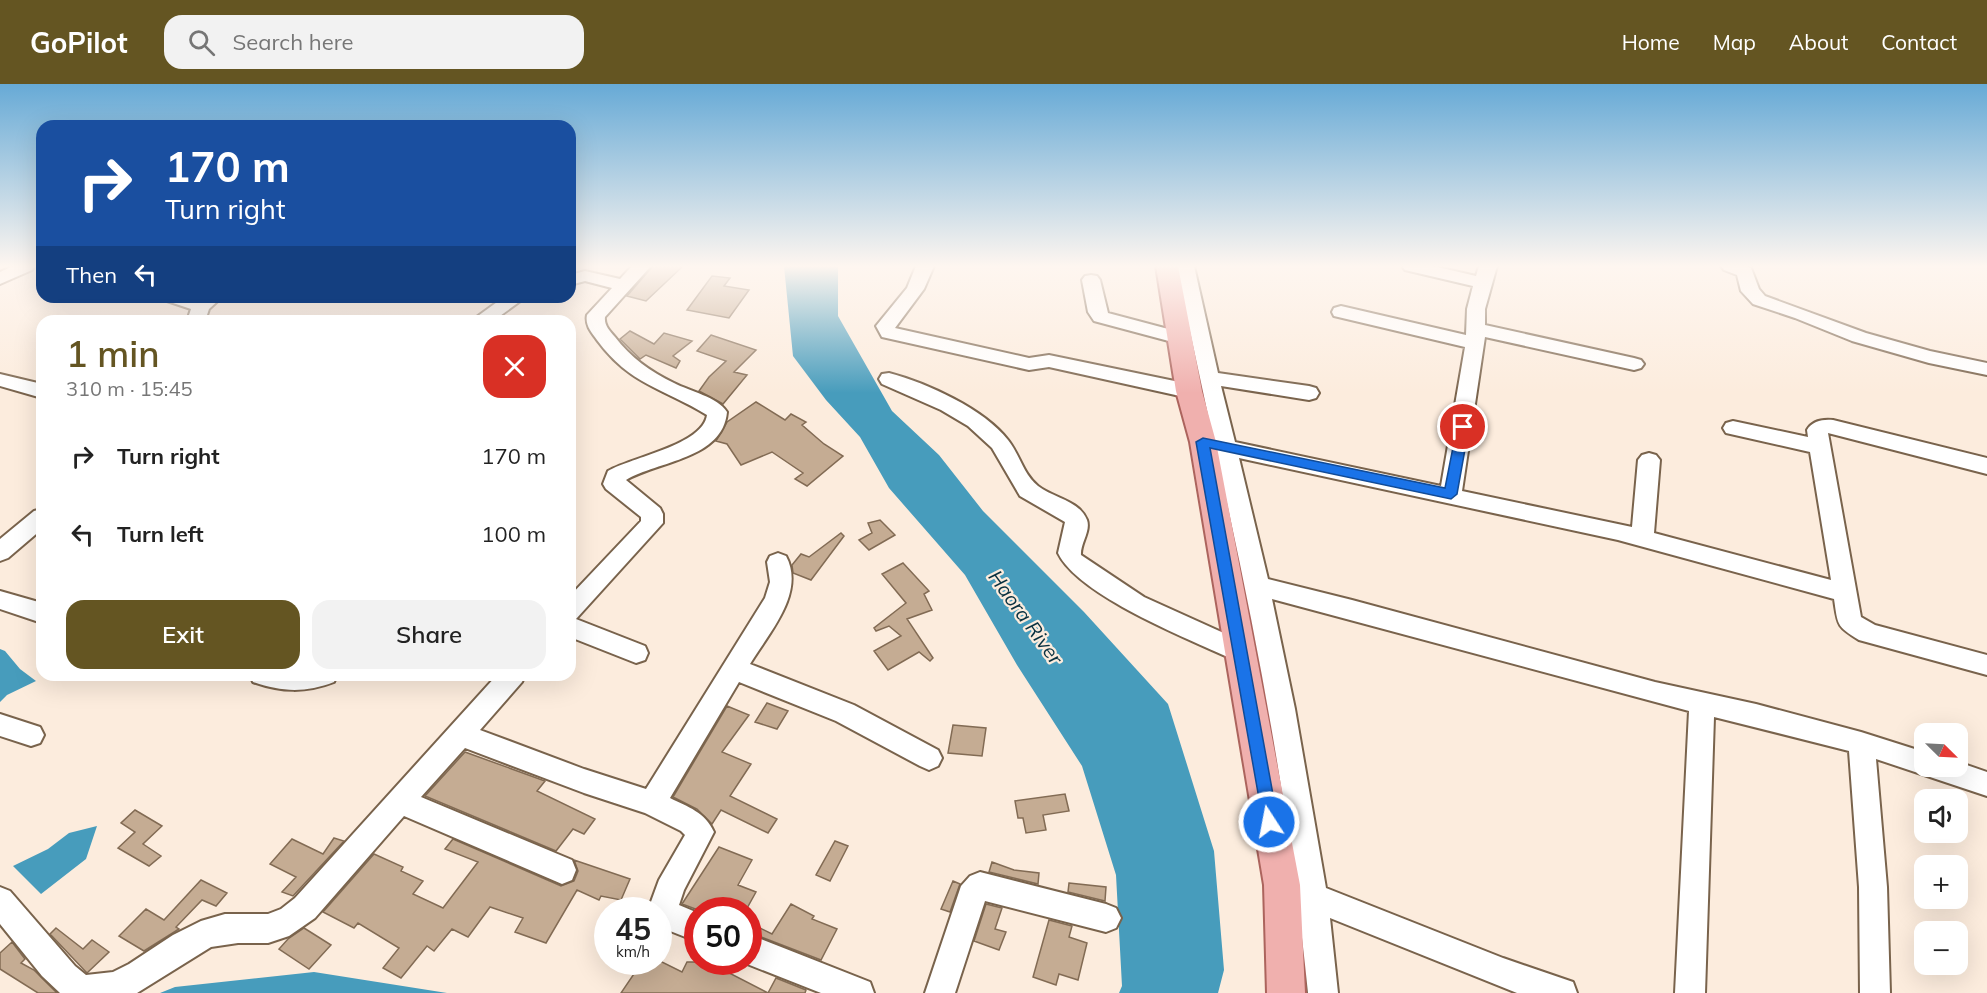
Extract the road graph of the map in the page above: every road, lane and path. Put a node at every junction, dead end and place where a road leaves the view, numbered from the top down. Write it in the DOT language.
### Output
graph roads {
  1 [pos="602,308"];
  2 [pos="899,308"];
  3 [pos="1096,308"];
  4 [pos="1175,308"];
  5 [pos="1190,308"];
  6 [pos="1476,308"];
  7 [pos="1785,308"];
  8 [pos="1341,312"];
  9 [pos="1475,336"];
  10 [pos="1180,338"];
  11 [pos="1634,364"];
  12 [pos="1987,369"];
  13 [pos="889,379"];
  14 [pos="0,380"];
  15 [pos="1200,384"];
  16 [pos="36,389"];
  17 [pos="1309,393"];
  18 [pos="1733,428"];
  19 [pos="1215,445"];
  20 [pos="1818,446"];
  21 [pos="1649,460"];
  22 [pos="1987,466"];
  23 [pos="1451,494"];
  24 [pos="36,522"];
  25 [pos="1642,538"];
  26 [pos="0,552"];
  27 [pos="778,562"];
  28 [pos="1258,586"];
  29 [pos="1843,592"];
  30 [pos="0,600"];
  31 [pos="576,605"];
  32 [pos="36,611"];
  33 [pos="576,629"];
  34 [pos="1239,651"];
  35 [pos="636,653"];
  36 [pos="1987,664"];
  37 [pos="734,669"];
  38 [pos="290,681"];
  39 [pos="306,681"];
  40 [pos="508,681"];
  41 [pos="1702,702"];
  42 [pos="0,725"];
  43 [pos="459,734"];
  44 [pos="31,735"];
  45 [pos="1861,743"];
  46 [pos="929,758"];
  47 [pos="1914,761"];
  48 [pos="1966,777"];
  49 [pos="1987,784"];
  50 [pos="399,801"];
  51 [pos="652,803"];
  52 [pos="562,870"];
  53 [pos="1313,897"];
  54 [pos="0,901"];
  55 [pos="1106,918"];
  56 [pos="684,922"];
  57 [pos="762,955"];
  58 [pos="859,993"];
  59 [pos="940,993"];
  60 [pos="1286,993"];
  61 [pos="1323,993"];
  62 [pos="1562,993"];
  63 [pos="1690,993"];
  64 [pos="1875,993"];
  1 -- 31 [label="street"];
  2 -- 15 [label="street"];
  3 -- 10 [label="street"];
  4 -- 10 [label="main road"];
  5 -- 15 [label="street"];
  6 -- 9 [label="street"];
  7 -- 12 [label="street"];
  8 -- 9 [label="street"];
  9 -- 11 [label="street"];
  9 -- 23 [label="street"];
  10 -- 15 [label="main road"];
  13 -- 34 [label="street"];
  14 -- 16 [label="street"];
  15 -- 17 [label="street"];
  15 -- 19 [label="main road"];
  18 -- 20 [label="street"];
  19 -- 23 [label="street"];
  19 -- 28 [label="street"];
  19 -- 34 [label="main road"];
  20 -- 22 [label="street"];
  20 -- 29 [label="street"];
  21 -- 25 [label="street"];
  23 -- 25 [label="street"];
  24 -- 26 [label="street"];
  25 -- 29 [label="street"];
  27 -- 37 [label="street"];
  28 -- 41 [label="street"];
  28 -- 53 [label="street"];
  29 -- 36 [label="street"];
  30 -- 32 [label="street"];
  33 -- 35 [label="street"];
  34 -- 60 [label="main road"];
  37 -- 46 [label="street"];
  37 -- 51 [label="street"];
  38 -- 39 [label="street"];
  40 -- 43 [label="street"];
  41 -- 45 [label="street"];
  41 -- 63 [label="street"];
  42 -- 44 [label="street"];
  43 -- 50 [label="street"];
  43 -- 51 [label="street"];
  45 -- 47 [label="street"];
  45 -- 64 [label="street"];
  48 -- 49 [label="street"];
  50 -- 52 [label="street"];
  50 -- 54 [label="street"];
  51 -- 56 [label="street"];
  53 -- 61 [label="street"];
  53 -- 62 [label="street"];
  55 -- 59 [label="street"];
  57 -- 58 [label="street"];
}
